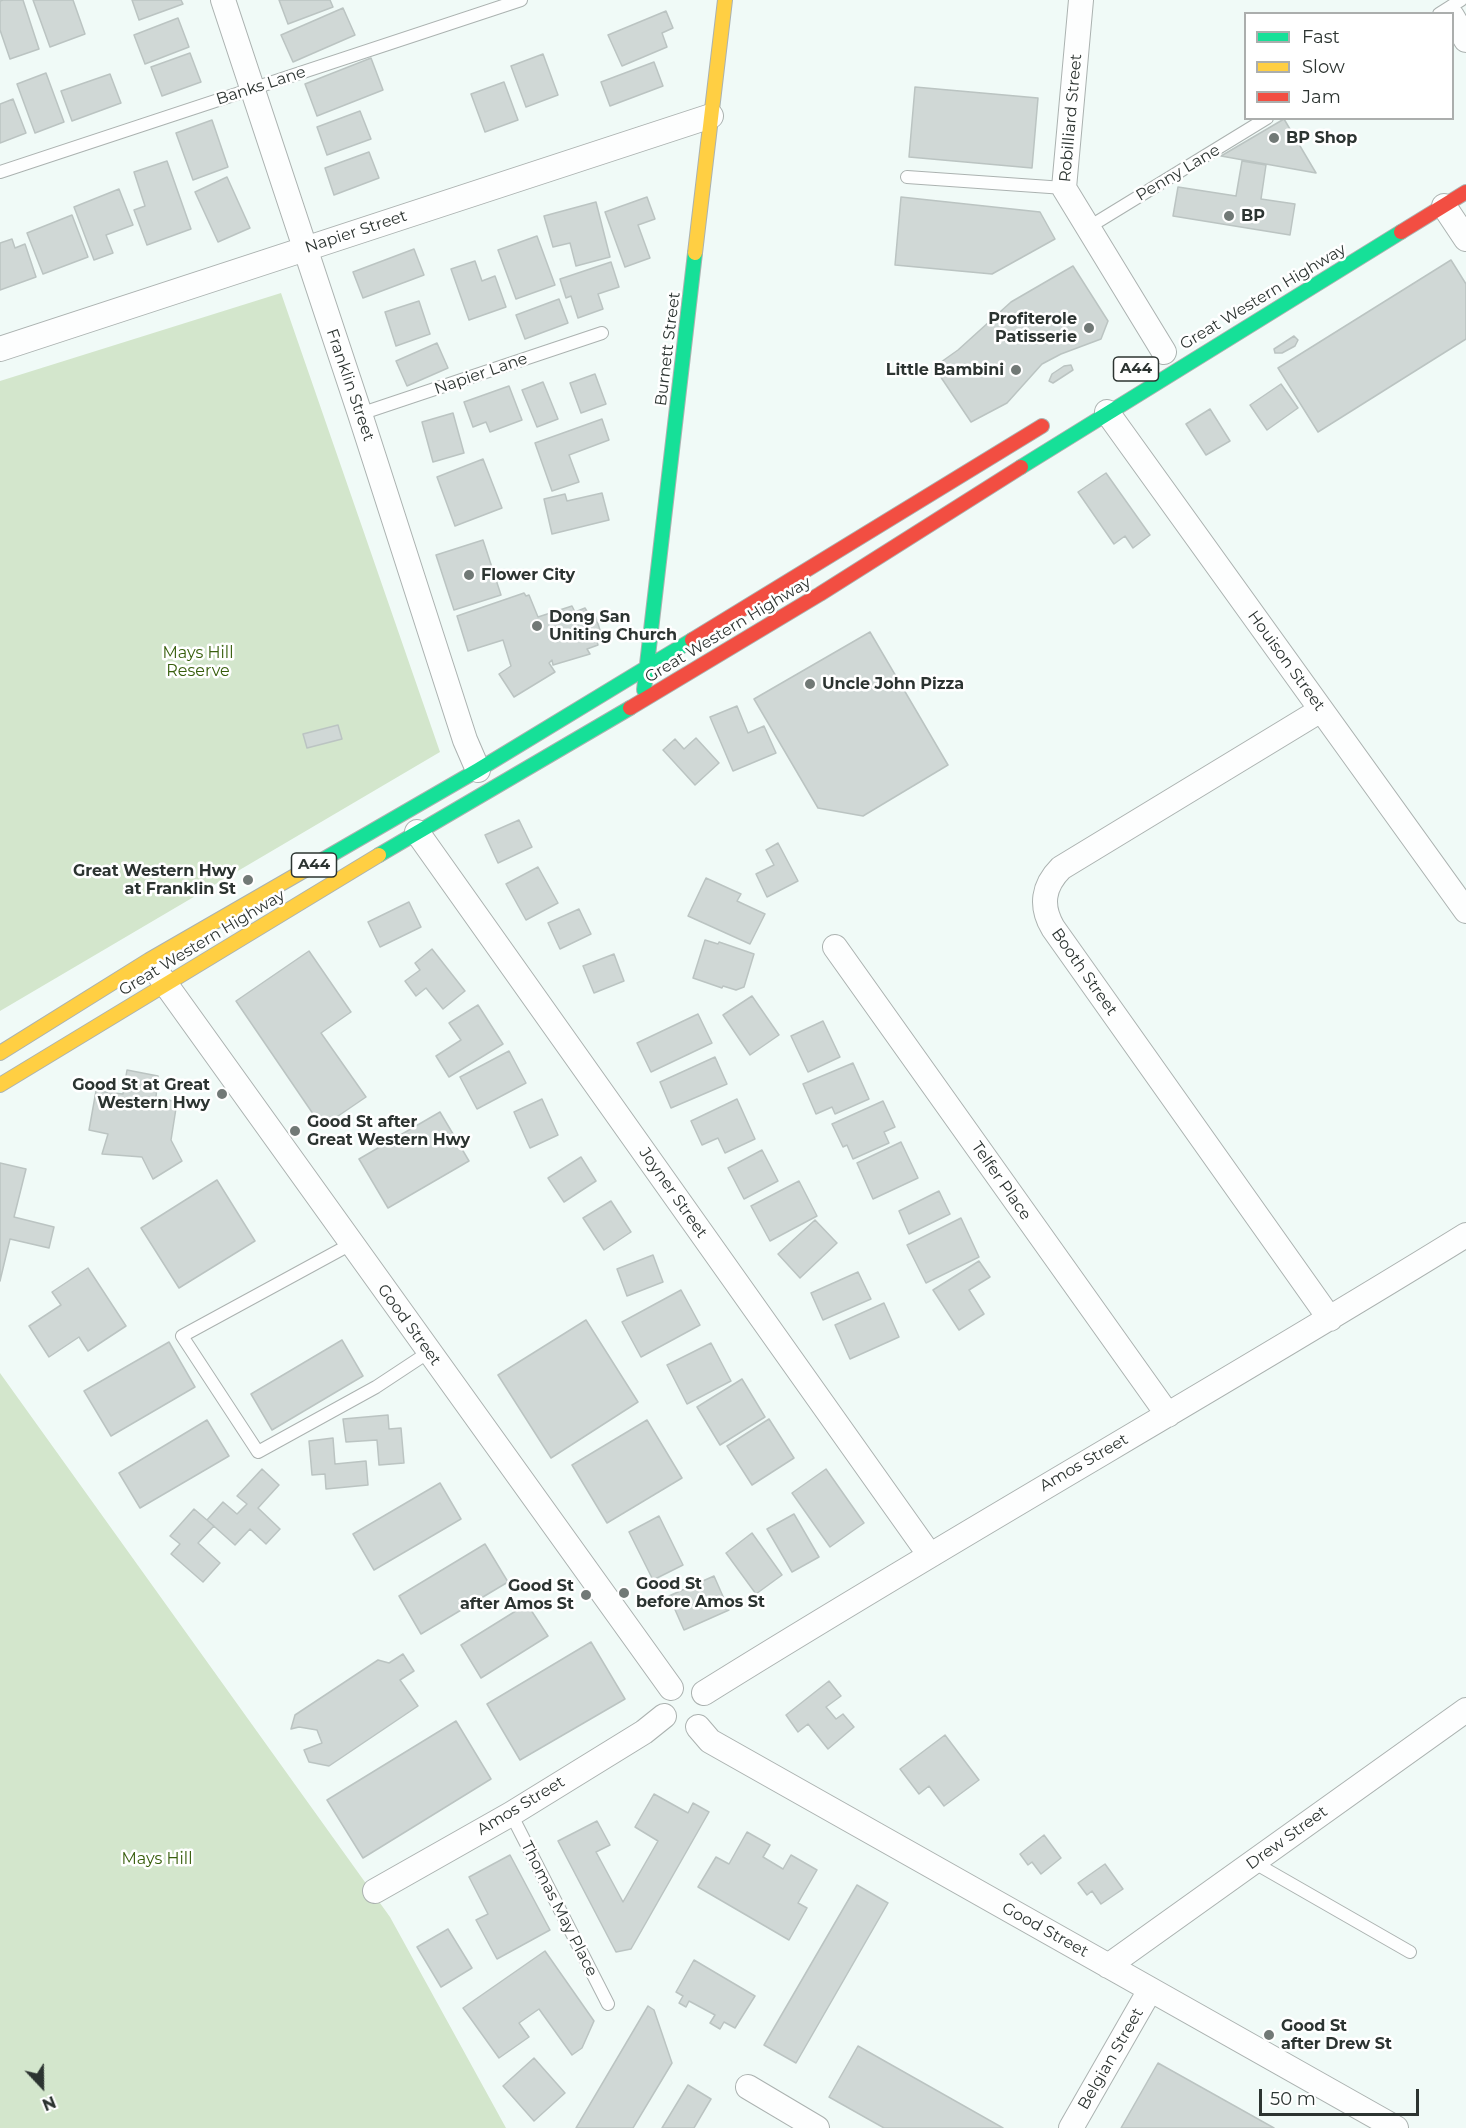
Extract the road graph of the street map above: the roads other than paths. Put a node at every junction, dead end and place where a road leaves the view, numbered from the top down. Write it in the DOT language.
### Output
graph roads {
  1 [pos="223,0"];
  2 [pos="521,0"];
  3 [pos="725,0"];
  4 [pos="1081,0"];
  5 [pos="1454,16"];
  6 [pos="1466,40"];
  7 [pos="252,89"];
  8 [pos="711,116"];
  9 [pos="1264,120"];
  10 [pos="0,172"];
  11 [pos="907,177"];
  12 [pos="1064,188"];
  13 [pos="1466,192"];
  14 [pos="1444,206"];
  15 [pos="1089,227"];
  16 [pos="1466,239"];
  17 [pos="304,249"];
  18 [pos="602,333"];
  19 [pos="0,349"];
  20 [pos="1164,352"];
  21 [pos="1107,412"];
  22 [pos="360,414"];
  23 [pos="1052,421"];
  24 [pos="647,667"];
  25 [pos="643,701"];
  26 [pos="1322,710"];
  27 [pos="478,770"];
  28 [pos="417,832"];
  29 [pos="1466,911"];
  30 [pos="835,947"];
  31 [pos="149,960"];
  32 [pos="166,985"];
  33 [pos="0,1053"];
  34 [pos="0,1085"];
  35 [pos="1466,1235"];
  36 [pos="351,1244"];
  37 [pos="1330,1319"];
  38 [pos="429,1352"];
  39 [pos="1168,1415"];
  40 [pos="929,1554"];
  41 [pos="670,1688"];
  42 [pos="704,1694"];
  43 [pos="1466,1710"];
  44 [pos="664,1716"];
  45 [pos="698,1727"];
  46 [pos="511,1814"];
  47 [pos="1253,1862"];
  48 [pos="375,1891"];
  49 [pos="1410,1952"];
  50 [pos="1108,1966"];
  51 [pos="1150,1990"];
  52 [pos="608,2004"];
  53 [pos="748,2087"];
  54 [pos="817,2128"];
  55 [pos="1071,2128"];
  56 [pos="1396,2128"];
  1 -- 7 [label="street, Franklin Street"];
  2 -- 7 [label="lane, Banks Lane"];
  3 -- 8 [label="main road, Burnett Street"];
  4 -- 12 [label="street, Robilliard Street"];
  5 -- 6 [label="street"];
  7 -- 10 [label="lane, Banks Lane"];
  7 -- 17 [label="street, Franklin Street"];
  8 -- 17 [label="street, Napier Street"];
  8 -- 24 [label="main road, Burnett Street"];
  9 -- 15 [label="lane, Penny Lane"];
  11 -- 12 [label="lane"];
  12 -- 15 [label="street, Robilliard Street"];
  13 -- 14 [label="main road, Great Western Highway / A44"];
  14 -- 16 [label="street"];
  14 -- 21 [label="main road, Great Western Highway / A44"];
  15 -- 20 [label="street, Robilliard Street"];
  17 -- 19 [label="street, Napier Street"];
  17 -- 22 [label="street, Franklin Street"];
  18 -- 22 [label="lane, Napier Lane"];
  21 -- 25 [label="main road, Great Western Highway / A44"];
  21 -- 26 [label="street, Houison Street"];
  22 -- 27 [label="street, Franklin Street"];
  23 -- 24 [label="main road, Great Western Highway / A44"];
  24 -- 25 [label="main road, Burnett Street"];
  24 -- 27 [label="main road, Great Western Highway / A44"];
  25 -- 28 [label="main road, Great Western Highway / A44"];
  26 -- 29 [label="street, Houison Street"];
  26 -- 37 [label="street, Booth Street"];
  27 -- 31 [label="main road, Great Western Highway / A44"];
  28 -- 32 [label="main road, Great Western Highway / A44"];
  28 -- 40 [label="street, Joyner Street"];
  30 -- 39 [label="street, Telfer Place"];
  31 -- 32 [label="street, Good Street"];
  31 -- 33 [label="main road, Great Western Highway / A44"];
  32 -- 34 [label="main road, Great Western Highway / A44"];
  32 -- 36 [label="street, Good Street"];
  35 -- 37 [label="street, Amos Street"];
  36 -- 38 [label="street, Good Street"];
  36 -- 38 [label="lane"];
  37 -- 39 [label="street, Amos Street"];
  38 -- 41 [label="street, Good Street"];
  39 -- 40 [label="street, Amos Street"];
  40 -- 42 [label="street, Amos Street"];
  41 -- 42 [label="street"];
  41 -- 44 [label="street"];
  42 -- 45 [label="street"];
  43 -- 47 [label="street, Drew Street"];
  44 -- 45 [label="street"];
  44 -- 46 [label="street, Amos Street"];
  45 -- 50 [label="street, Good Street"];
  46 -- 48 [label="street, Amos Street"];
  46 -- 52 [label="lane, Thomas May Place"];
  47 -- 49 [label="lane"];
  47 -- 50 [label="street, Drew Street"];
  50 -- 51 [label="street, Good Street"];
  51 -- 55 [label="street, Belgian Street"];
  51 -- 56 [label="street, Good Street"];
  53 -- 54 [label="street"];
}
